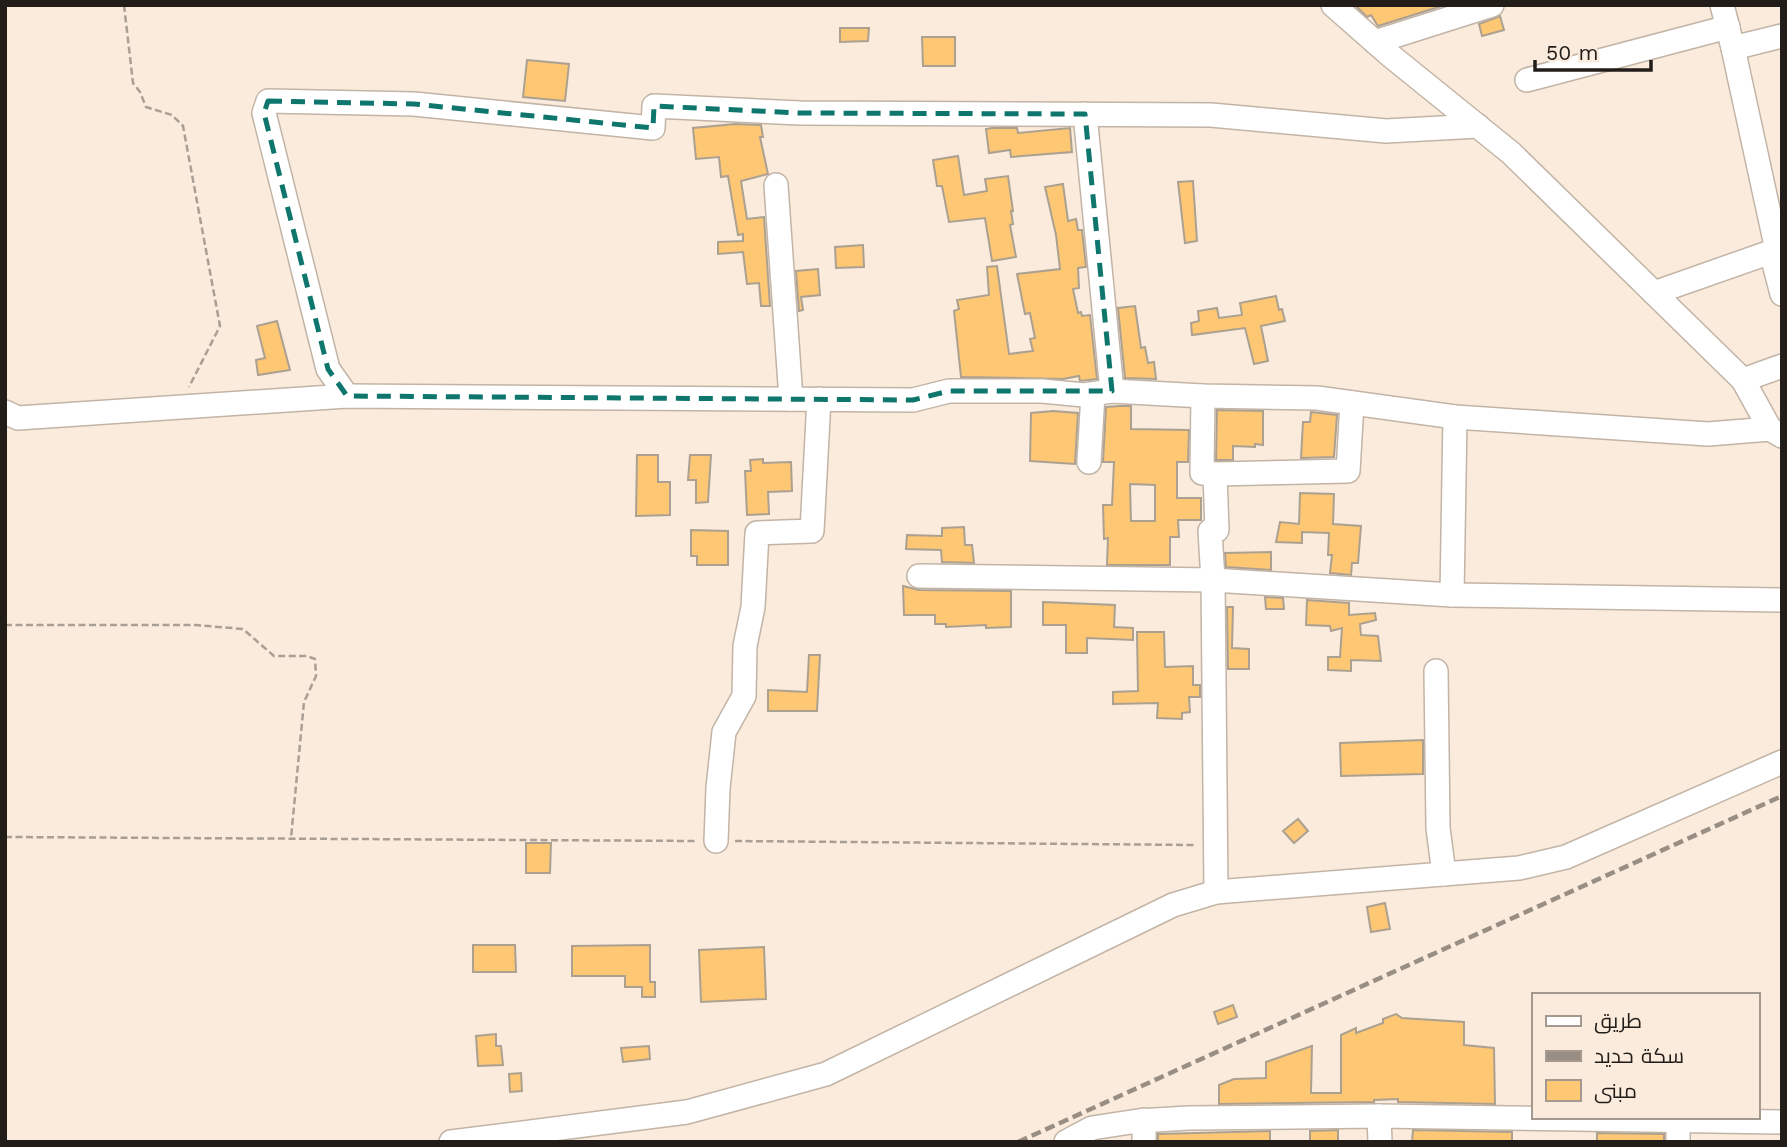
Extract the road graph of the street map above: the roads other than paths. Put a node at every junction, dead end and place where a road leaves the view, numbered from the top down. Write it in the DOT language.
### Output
graph roads {
  1 [pos="1333,5"];
  2 [pos="1492,5"];
  3 [pos="1728,27"];
  4 [pos="1782,36"];
  5 [pos="1375,42"];
  6 [pos="1527,80"];
  7 [pos="1085,114"];
  8 [pos="1478,126"];
  9 [pos="776,185"];
  10 [pos="1777,250"];
  11 [pos="1654,293"];
  12 [pos="1782,294"];
  13 [pos="1782,366"];
  14 [pos="1743,380"];
  15 [pos="1102,393"];
  16 [pos="347,396"];
  17 [pos="1203,397"];
  18 [pos="792,399"];
  19 [pos="819,399"];
  20 [pos="1352,403"];
  21 [pos="5,412"];
  22 [pos="1455,416"];
  23 [pos="1776,432"];
  24 [pos="1089,462"];
  25 [pos="1215,474"];
  26 [pos="919,576"];
  27 [pos="1213,580"];
  28 [pos="1452,595"];
  29 [pos="1782,600"];
  30 [pos="1436,671"];
  31 [pos="1782,762"];
  32 [pos="716,841"];
  33 [pos="1444,874"];
  34 [pos="1216,892"];
  35 [pos="1380,1116"];
  36 [pos="1777,1128"];
  37 [pos="1144,1131"];
  38 [pos="1678,1131"];
  39 [pos="451,1142"];
  40 [pos="1066,1142"];
  41 [pos="1380,1142"];
  1 -- 5 [label="street"];
  2 -- 5 [label="street"];
  3 -- 4 [label="street"];
  3 -- 6 [label="street"];
  3 -- 10 [label="street"];
  5 -- 8 [label="street"];
  7 -- 8 [label="street"];
  7 -- 15 [label="street"];
  7 -- 16 [label="street"];
  8 -- 11 [label="street"];
  9 -- 18 [label="street"];
  10 -- 11 [label="street"];
  10 -- 12 [label="street"];
  11 -- 14 [label="street"];
  13 -- 14 [label="street"];
  14 -- 23 [label="street"];
  15 -- 17 [label="street"];
  15 -- 19 [label="street"];
  15 -- 24 [label="street"];
  16 -- 18 [label="street"];
  16 -- 21 [label="street"];
  17 -- 20 [label="street"];
  17 -- 25 [label="street"];
  18 -- 19 [label="street"];
  19 -- 32 [label="street"];
  20 -- 22 [label="street"];
  20 -- 25 [label="street"];
  22 -- 23 [label="street"];
  22 -- 28 [label="street"];
  25 -- 27 [label="street"];
  26 -- 27 [label="street"];
  27 -- 28 [label="street"];
  27 -- 34 [label="street"];
  28 -- 29 [label="street"];
  30 -- 33 [label="street"];
  31 -- 33 [label="street"];
  33 -- 34 [label="street"];
  34 -- 39 [label="street"];
  35 -- 37 [label="street"];
  35 -- 38 [label="street"];
  35 -- 41 [label="street"];
  36 -- 38 [label="street"];
  37 -- 40 [label="street"];
}
